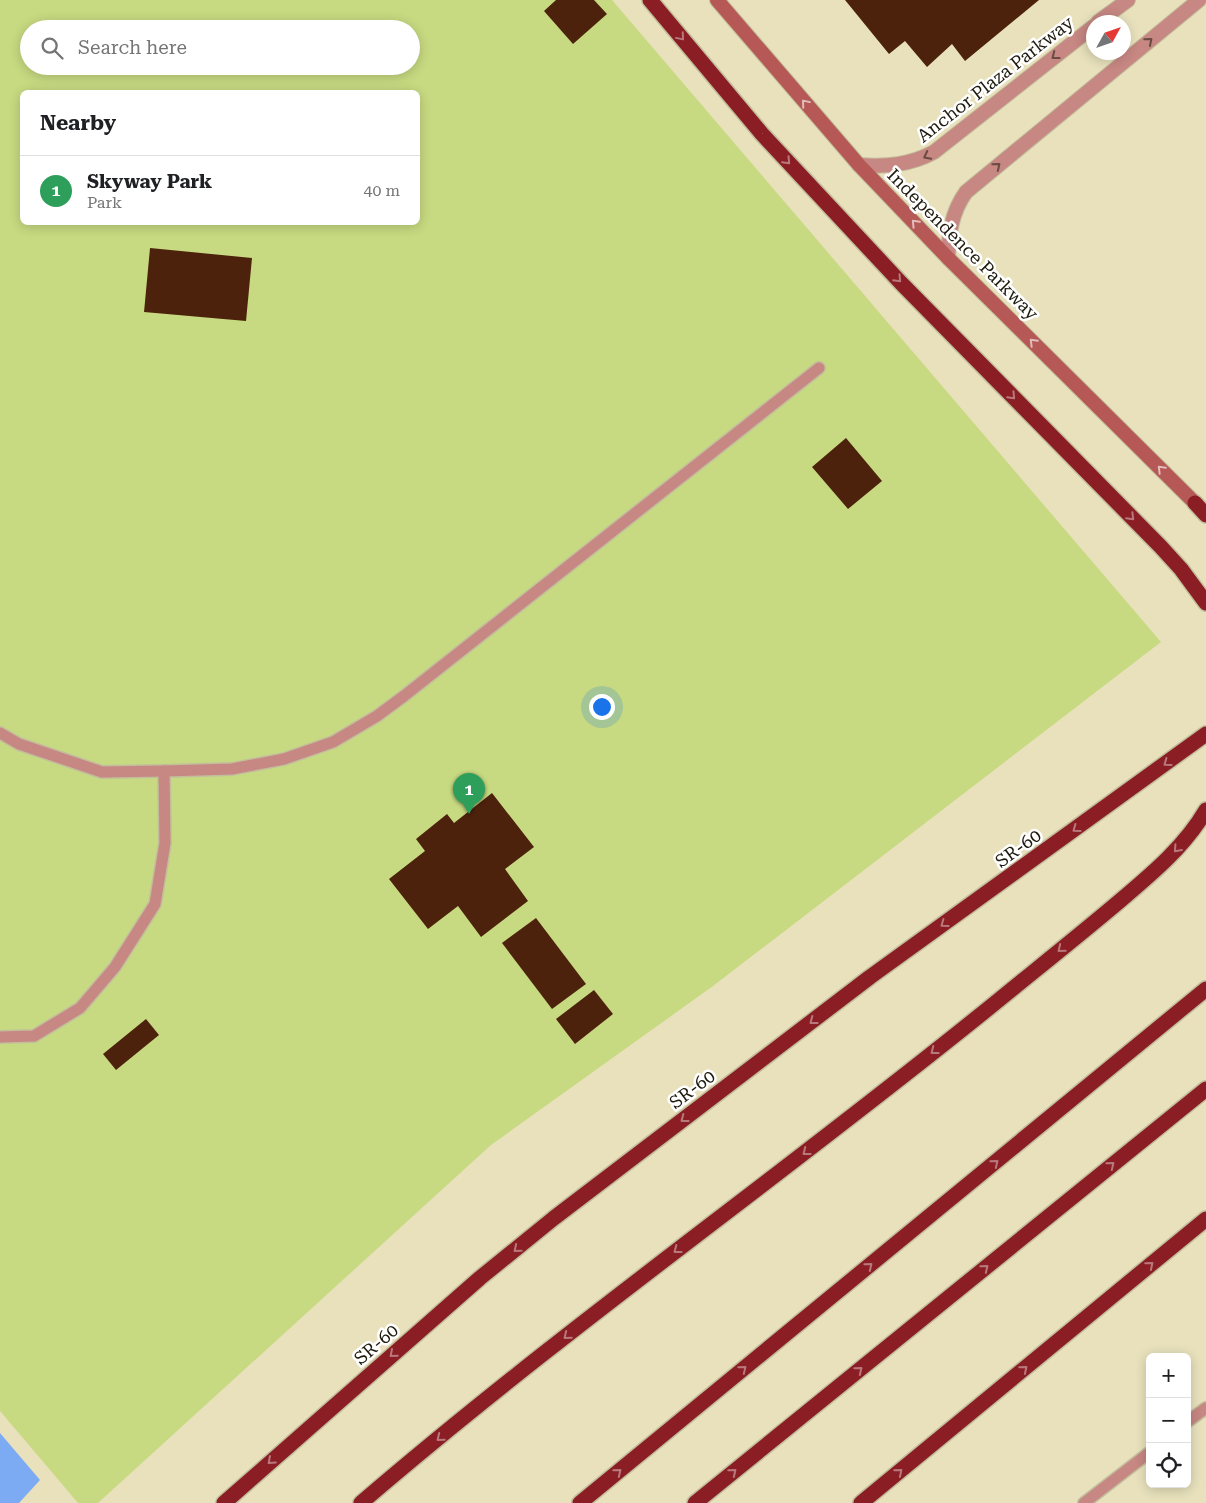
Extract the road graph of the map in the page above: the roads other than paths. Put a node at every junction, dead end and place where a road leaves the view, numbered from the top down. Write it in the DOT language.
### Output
graph roads {
  1 [pos="650,0"];
  2 [pos="717,0"];
  3 [pos="1128,0"];
  4 [pos="1199,0"];
  5 [pos="1108,15"];
  6 [pos="1086,32"];
  7 [pos="859,165"];
  8 [pos="948,258"];
  9 [pos="819,368"];
  10 [pos="1195,503"];
  11 [pos="1206,515"];
  12 [pos="1206,602"];
  13 [pos="0,733"];
  14 [pos="1206,734"];
  15 [pos="164,771"];
  16 [pos="1206,810"];
  17 [pos="1206,989"];
  18 [pos="0,1037"];
  19 [pos="1206,1089"];
  20 [pos="1206,1219"];
  21 [pos="1206,1408"];
  22 [pos="1191,1419"];
  23 [pos="1146,1455"];
  24 [pos="224,1503"];
  25 [pos="362,1503"];
  26 [pos="580,1503"];
  27 [pos="695,1503"];
  28 [pos="861,1503"];
  29 [pos="1084,1503"];
  1 -- 12 [label="highway, one-way"];
  7 -- 2 [label="main road, Independence Parkway, one-way"];
  3 -- 5 [label="street, Anchor Plaza Parkway"];
  8 -- 4 [label="street, one-way"];
  6 -- 7 [label="street, Anchor Plaza Parkway, one-way"];
  8 -- 7 [label="main road, Independence Parkway, one-way"];
  10 -- 8 [label="main road, Independence Parkway, one-way"];
  9 -- 15 [label="lane"];
  10 -- 11 [label="highway"];
  13 -- 15 [label="lane"];
  14 -- 24 [label="highway, SR-60 / SR-60, one-way"];
  15 -- 18 [label="lane"];
  16 -- 25 [label="highway, one-way"];
  26 -- 17 [label="highway, one-way"];
  27 -- 19 [label="highway, one-way"];
  28 -- 20 [label="highway, one-way"];
  21 -- 22 [label="lane"];
  23 -- 29 [label="lane"];
}
